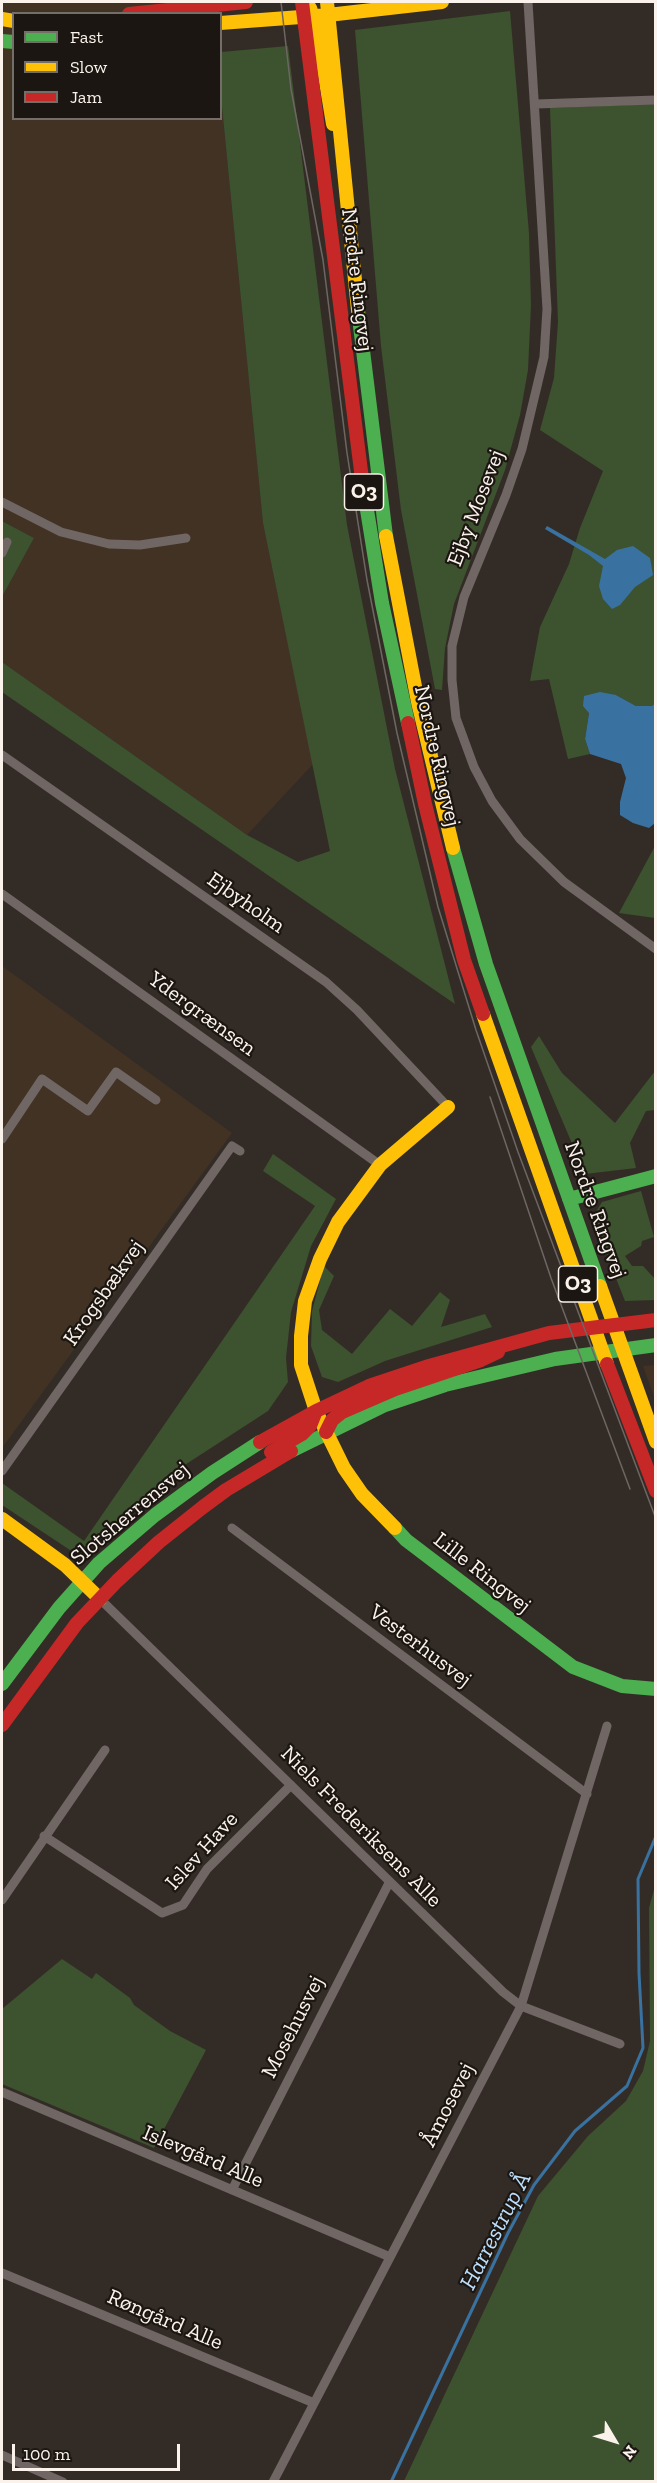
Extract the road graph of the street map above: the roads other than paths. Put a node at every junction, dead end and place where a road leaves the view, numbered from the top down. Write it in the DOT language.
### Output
graph roads {
  1 [pos="246,2"];
  2 [pos="304,2"];
  3 [pos="442,2"];
  4 [pos="528,2"];
  5 [pos="328,8"];
  6 [pos="312,11"];
  7 [pos="148,12"];
  8 [pos="222,23"];
  9 [pos="656,100"];
  10 [pos="536,104"];
  11 [pos="345,176"];
  12 [pos="2,502"];
  13 [pos="186,538"];
  14 [pos="7,542"];
  15 [pos="2,552"];
  16 [pos="2,755"];
  17 [pos="2,894"];
  18 [pos="656,949"];
  19 [pos="156,1100"];
  20 [pos="448,1107"];
  21 [pos="2,1139"];
  22 [pos="240,1151"];
  23 [pos="380,1165"];
  24 [pos="656,1176"];
  25 [pos="569,1200"];
  26 [pos="656,1320"];
  27 [pos="521,1340"];
  28 [pos="656,1345"];
  29 [pos="316,1411"];
  30 [pos="326,1432"];
  31 [pos="656,1442"];
  32 [pos="2,1471"];
  33 [pos="656,1491"];
  34 [pos="197,1512"];
  35 [pos="2,1519"];
  36 [pos="232,1528"];
  37 [pos="82,1581"];
  38 [pos="100,1599"];
  39 [pos="2,1684"];
  40 [pos="656,1689"];
  41 [pos="2,1725"];
  42 [pos="608,1726"];
  43 [pos="105,1750"];
  44 [pos="291,1785"];
  45 [pos="587,1794"];
  46 [pos="44,1836"];
  47 [pos="388,1883"];
  48 [pos="2,1899"];
  49 [pos="521,2006"];
  50 [pos="620,2044"];
  51 [pos="2,2092"];
  52 [pos="232,2190"];
  53 [pos="390,2257"];
  54 [pos="2,2273"];
  55 [pos="314,2403"];
  56 [pos="2,2455"];
  57 [pos="63,2481"];
  58 [pos="273,2481"];
  1 -- 7 [label="street"];
  2 -- 6 [label="street, Nordre Ringvej / O3"];
  3 -- 5 [label="street"];
  4 -- 10 [label="street, Ejby Mosevej"];
  5 -- 6 [label="street"];
  5 -- 11 [label="street, Nordre Ringvej / O3"];
  6 -- 8 [label="street"];
  6 -- 11 [label="street"];
  6 -- 33 [label="street, Nordre Ringvej / O3"];
  9 -- 10 [label="street"];
  10 -- 18 [label="street, Ejby Mosevej"];
  11 -- 25 [label="street, Nordre Ringvej / O3"];
  12 -- 13 [label="street"];
  14 -- 15 [label="street"];
  16 -- 20 [label="street, Ejbyholm"];
  17 -- 23 [label="street, Ydergrænsen"];
  19 -- 21 [label="street"];
  20 -- 23 [label="street"];
  22 -- 32 [label="street, Krogsbækvej"];
  23 -- 29 [label="street"];
  24 -- 25 [label="street"];
  25 -- 31 [label="street, Nordre Ringvej / O3"];
  26 -- 27 [label="street, Slotsherrensvej"];
  27 -- 29 [label="street, Slotsherrensvej"];
  27 -- 30 [label="street, Slotsherrensvej"];
  28 -- 30 [label="street, Slotsherrensvej"];
  29 -- 30 [label="street"];
  29 -- 34 [label="street, Slotsherrensvej"];
  29 -- 37 [label="street, Slotsherrensvej"];
  30 -- 34 [label="street, Slotsherrensvej"];
  30 -- 40 [label="street, Lille Ringvej"];
  34 -- 38 [label="street, Slotsherrensvej"];
  35 -- 37 [label="street"];
  36 -- 45 [label="street, Vesterhusvej"];
  37 -- 38 [label="street"];
  37 -- 39 [label="street, Slotsherrensvej"];
  38 -- 41 [label="street, Slotsherrensvej"];
  38 -- 44 [label="street, Niels Frederiksens Alle"];
  42 -- 45 [label="street, Åmosevej"];
  43 -- 46 [label="street"];
  44 -- 46 [label="street, Islev Have"];
  44 -- 47 [label="street, Niels Frederiksens Alle"];
  45 -- 49 [label="street, Åmosevej"];
  46 -- 48 [label="street"];
  47 -- 49 [label="street, Niels Frederiksens Alle"];
  47 -- 52 [label="street, Mosehusvej"];
  49 -- 50 [label="street, Niels Frederiksens Alle"];
  49 -- 53 [label="street, Åmosevej"];
  51 -- 52 [label="street, Islevgård Alle"];
  52 -- 53 [label="street, Islevgård Alle"];
  53 -- 55 [label="street, Åmosevej"];
  54 -- 55 [label="street, Røngård Alle"];
  55 -- 58 [label="street, Åmosevej"];
  56 -- 57 [label="street"];
}
